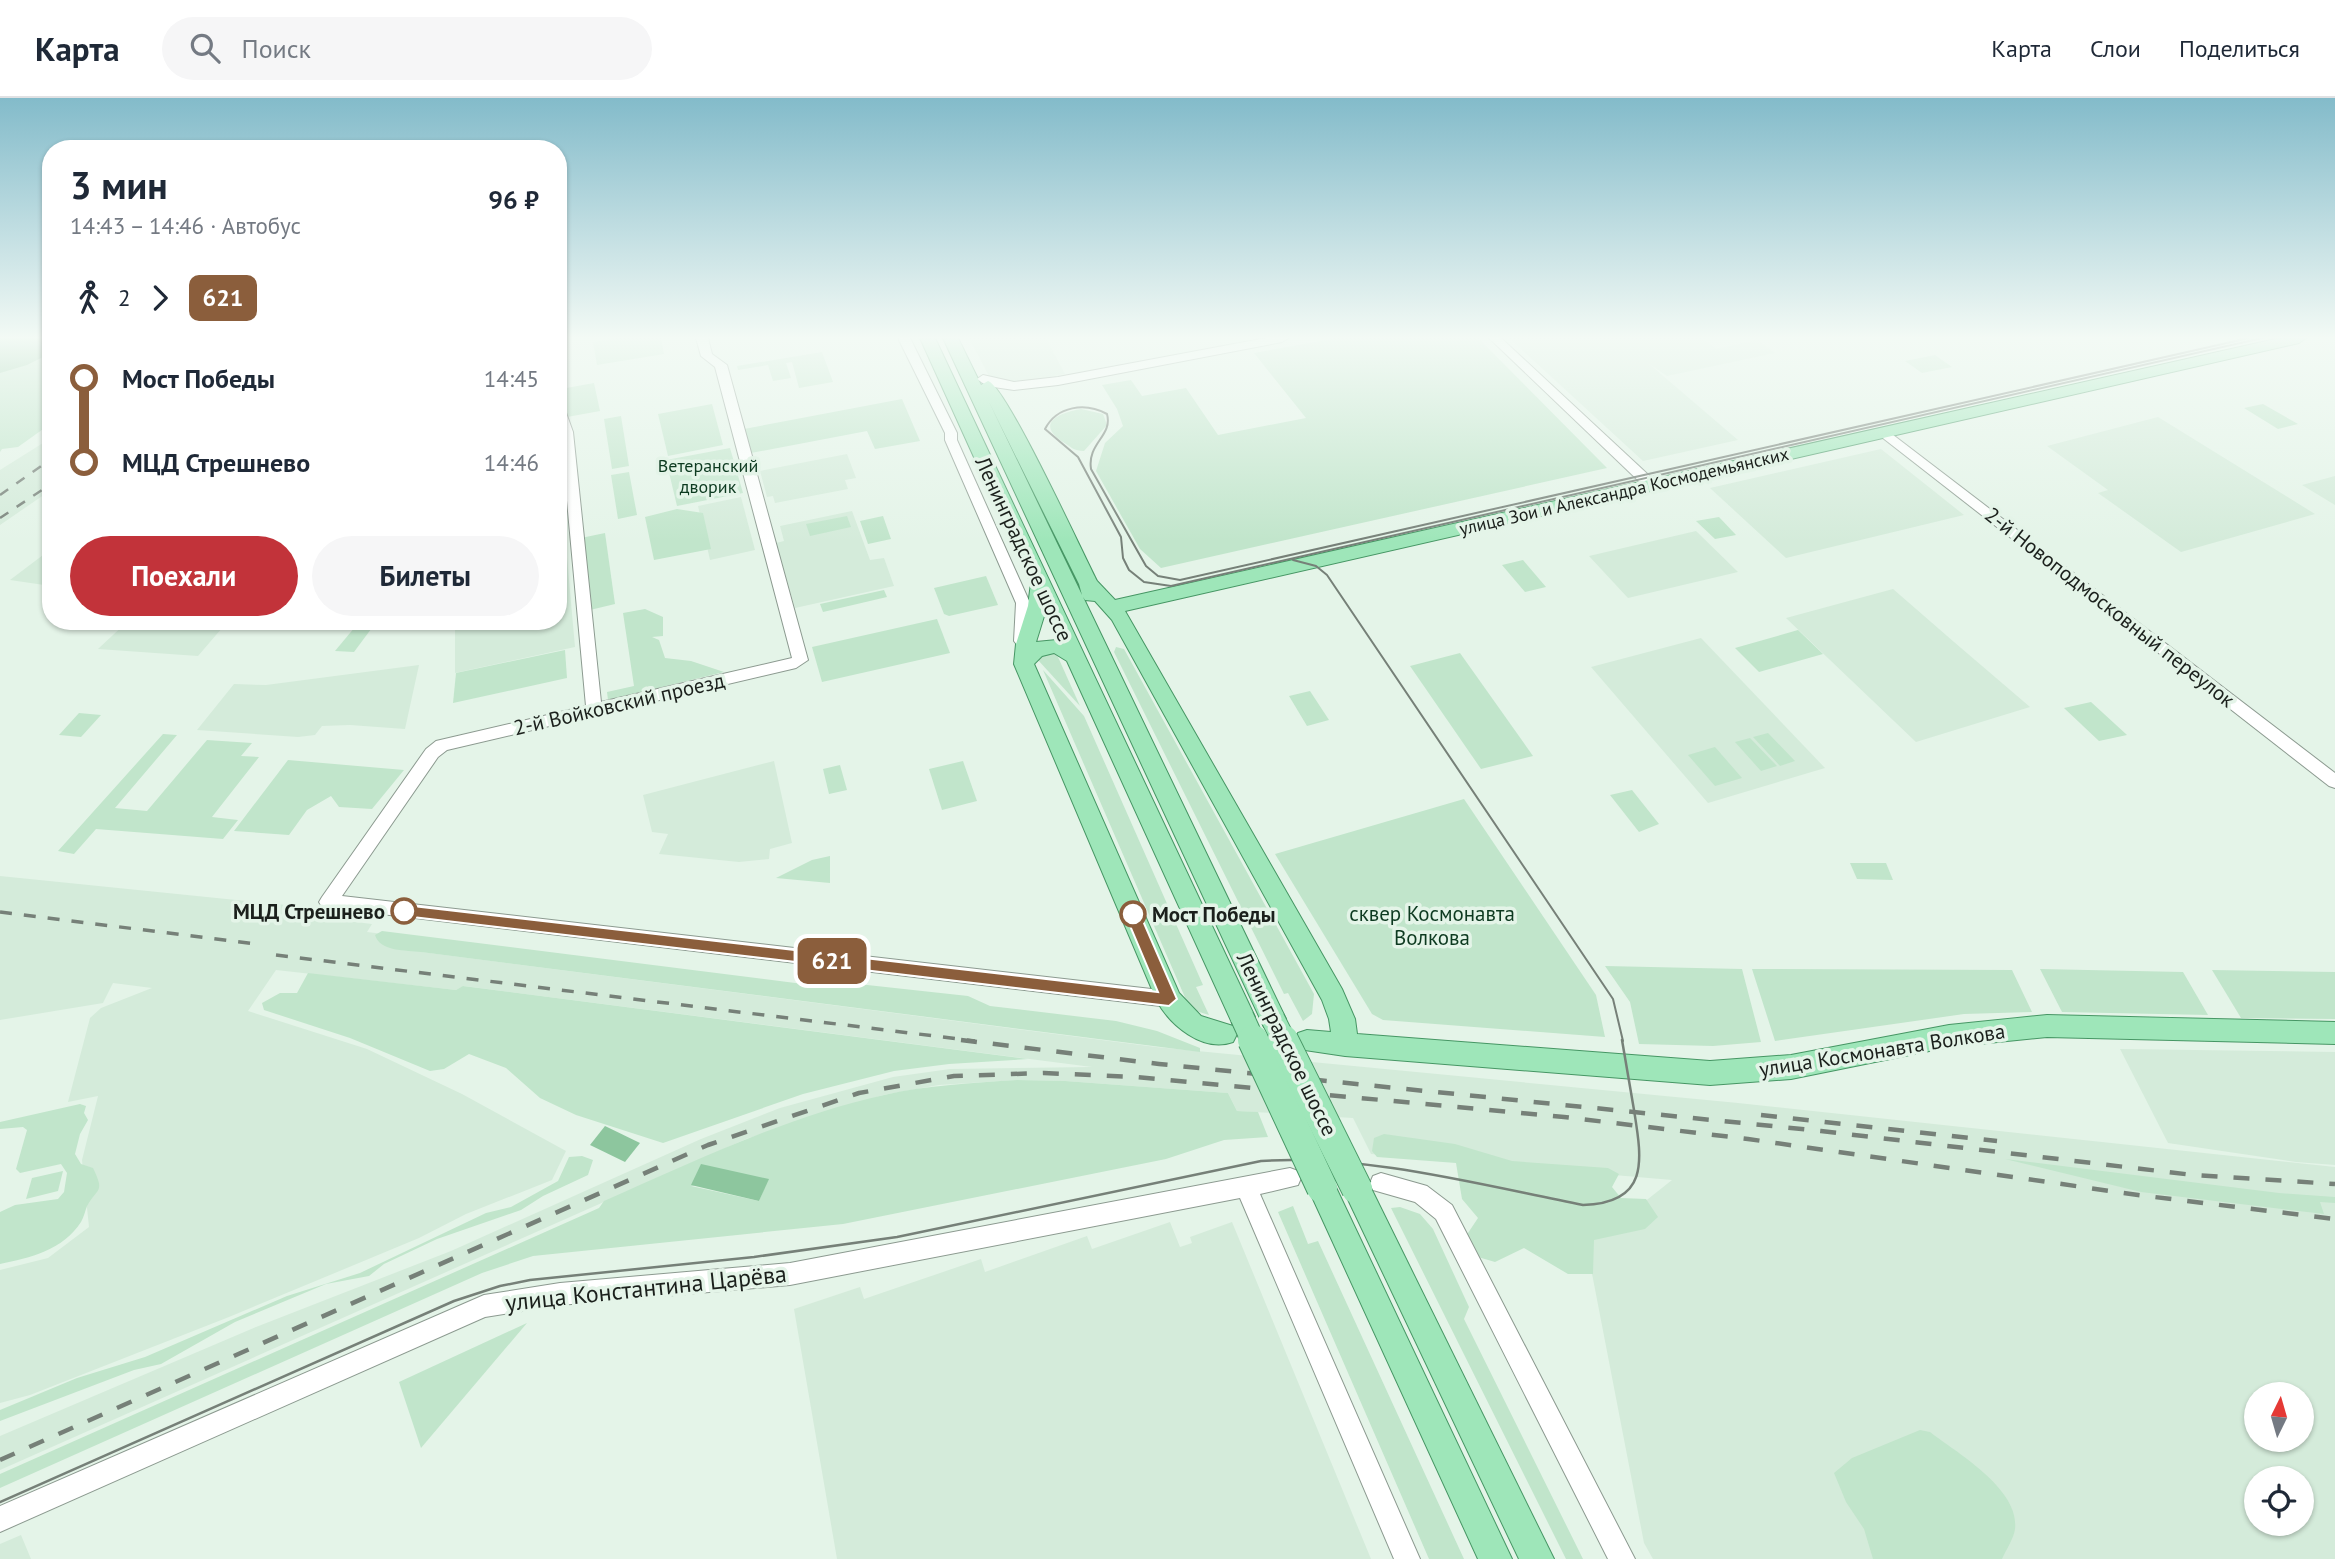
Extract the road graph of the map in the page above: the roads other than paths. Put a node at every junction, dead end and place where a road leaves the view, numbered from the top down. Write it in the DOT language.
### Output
graph roads {
  1 [pos="732,406"];
  2 [pos="938,406"];
  3 [pos="959,406"];
  4 [pos="985,406"];
  5 [pos="1000,406"];
  6 [pos="1004,406"];
  7 [pos="1567,406"];
  8 [pos="1998,406"];
  9 [pos="1007,417"];
  10 [pos="567,432"];
  11 [pos="1884,432"];
  12 [pos="965,471"];
  13 [pos="1651,485"];
  14 [pos="1001,498"];
  15 [pos="1039,582"];
  16 [pos="1089,584"];
  17 [pos="1114,607"];
  18 [pos="1130,637"];
  19 [pos="1101,646"];
  20 [pos="1024,656"];
  21 [pos="1073,656"];
  22 [pos="594,709"];
  23 [pos="2331,774"];
  24 [pos="1169,999"];
  25 [pos="1233,1026"];
  26 [pos="2335,1033"];
  27 [pos="1307,1041"];
  28 [pos="1345,1045"];
  29 [pos="1290,1178"];
  30 [pos="1245,1186"];
  31 [pos="1369,1186"];
  32 [pos="0,1520"];
  33 [pos="1407,1559"];
  34 [pos="1495,1559"];
  35 [pos="1537,1559"];
  36 [pos="1622,1559"];
  1 -- 22 [label="street, 2-й Войковский проезд"];
  2 -- 12 [label="street"];
  3 -- 14 [label="main road, Ленинградское шоссе"];
  4 -- 19 [label="main road, Ленинградское шоссе"];
  5 -- 9 [label="main road"];
  6 -- 9 [label="street"];
  7 -- 13 [label="street"];
  8 -- 11 [label="main road, улица Зои и Александра Космодемьянских"];
  9 -- 16 [label="main road"];
  10 -- 22 [label="street"];
  11 -- 13 [label="main road, улица Зои и Александра Космодемьянских"];
  11 -- 23 [label="street, 2-й Новоподмосковный переулок"];
  12 -- 14 [label="street"];
  12 -- 20 [label="street"];
  13 -- 17 [label="main road, улица Зои и Александра Космодемьянских"];
  14 -- 15 [label="main road, Ленинградское шоссе"];
  15 -- 20 [label="main road"];
  15 -- 21 [label="main road, Ленинградское шоссе"];
  16 -- 17 [label="main road"];
  16 -- 19 [label="main road"];
  17 -- 18 [label="main road"];
  18 -- 19 [label="main road"];
  18 -- 28 [label="main road"];
  19 -- 31 [label="main road, Ленинградское шоссе, bridge"];
  20 -- 21 [label="main road"];
  20 -- 24 [label="main road"];
  21 -- 25 [label="main road, Ленинградское шоссе"];
  22 -- 24 [label="street, 2-й Войковский проезд"];
  24 -- 25 [label="main road"];
  25 -- 34 [label="main road, Ленинградское шоссе, bridge"];
  26 -- 28 [label="main road, улица Космонавта Волкова"];
  27 -- 28 [label="main road, улица Космонавта Волкова"];
  29 -- 30 [label="street, улица Константина Царёва"];
  30 -- 32 [label="street, улица Константина Царёва"];
  30 -- 33 [label="street"];
  31 -- 35 [label="main road, Ленинградское шоссе"];
  31 -- 36 [label="street"];
}
